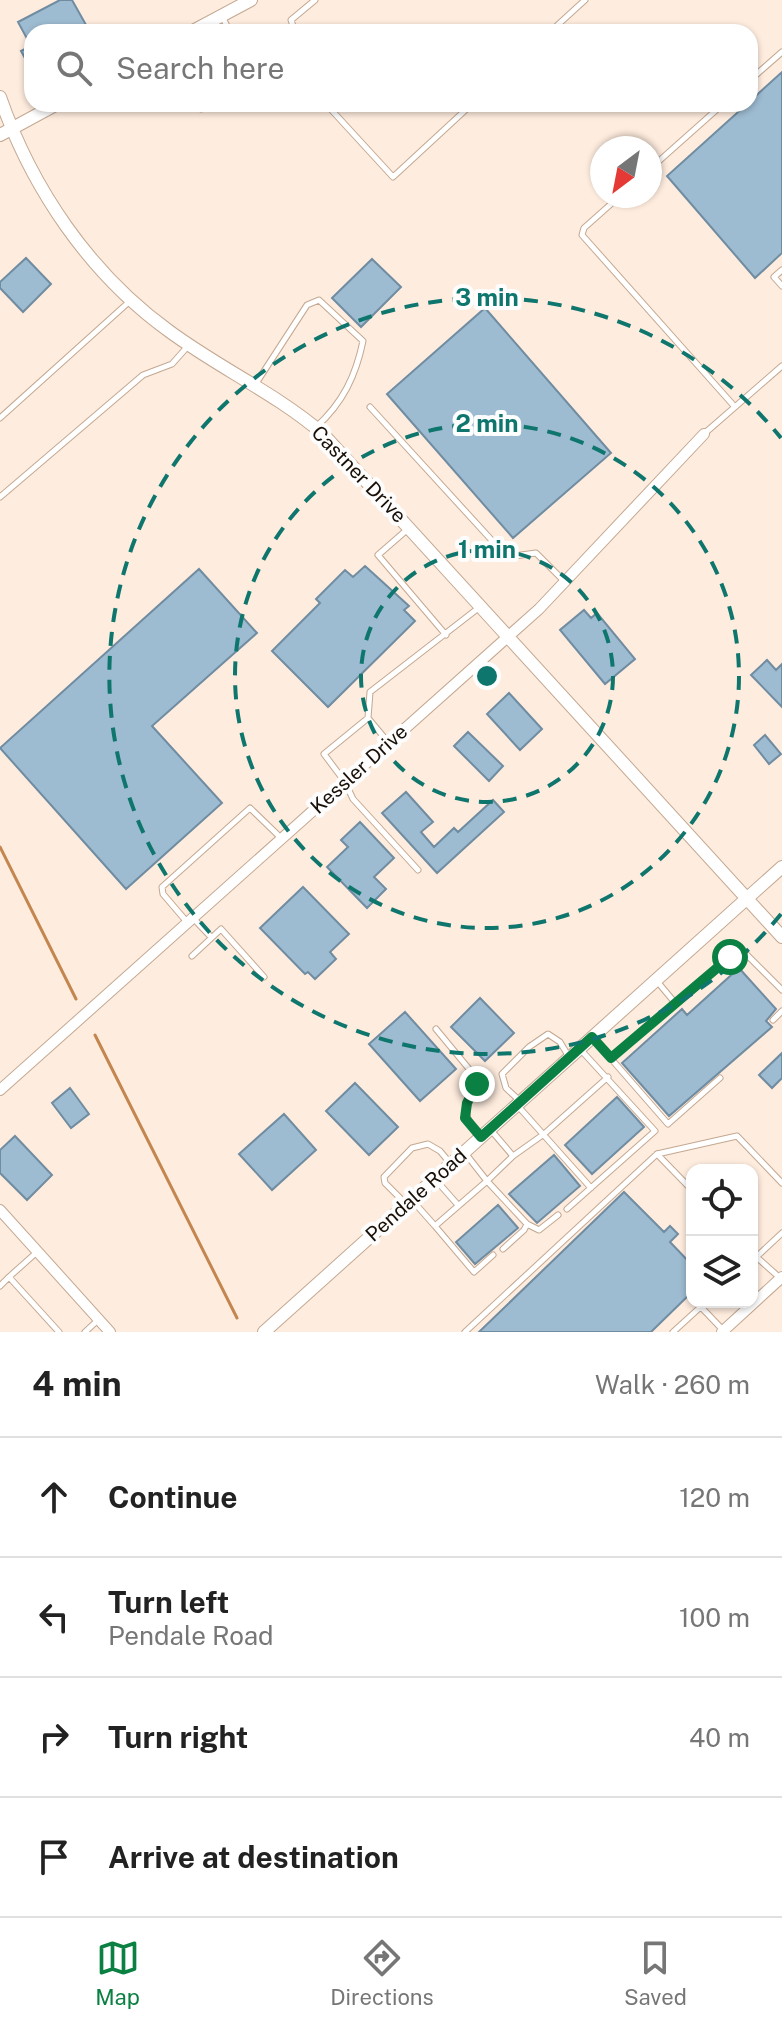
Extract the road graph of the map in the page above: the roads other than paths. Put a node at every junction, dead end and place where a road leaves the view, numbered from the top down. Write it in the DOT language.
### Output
graph roads {
  1 [pos="251,0"];
  2 [pos="315,0"];
  3 [pos="585,0"];
  4 [pos="222,16"];
  5 [pos="206,24"];
  6 [pos="226,24"];
  7 [pos="292,24"];
  8 [pos="559,24"];
  9 [pos="782,52"];
  10 [pos="758,73"];
  11 [pos="0,97"];
  12 [pos="42,112"];
  13 [pos="333,112"];
  14 [pos="463,112"];
  15 [pos="714,112"];
  16 [pos="6,132"];
  17 [pos="662,158"];
  18 [pos="606,208"];
  19 [pos="782,270"];
  20 [pos="782,286"];
  21 [pos="130,301"];
  22 [pos="190,345"];
  23 [pos="782,366"];
  24 [pos="255,385"];
  25 [pos="370,407"];
  26 [pos="735,407"];
  27 [pos="0,418"];
  28 [pos="316,427"];
  29 [pos="704,434"];
  30 [pos="0,497"];
  31 [pos="410,527"];
  32 [pos="565,581"];
  33 [pos="482,606"];
  34 [pos="446,635"];
  35 [pos="509,636"];
  36 [pos="368,718"];
  37 [pos="388,743"];
  38 [pos="345,782"];
  39 [pos="282,838"];
  40 [pos="782,867"];
  41 [pos="418,870"];
  42 [pos="747,898"];
  43 [pos="190,920"];
  44 [pos="211,937"];
  45 [pos="782,937"];
  46 [pos="192,956"];
  47 [pos="264,977"];
  48 [pos="656,980"];
  49 [pos="782,990"];
  50 [pos="676,1004"];
  51 [pos="782,1011"];
  52 [pos="773,1020"];
  53 [pos="436,1029"];
  54 [pos="592,1037"];
  55 [pos="579,1048"];
  56 [pos="569,1058"];
  57 [pos="611,1058"];
  58 [pos="608,1077"];
  59 [pos="720,1078"];
  60 [pos="0,1090"];
  61 [pos="519,1103"];
  62 [pos="485,1133"];
  63 [pos="544,1134"];
  64 [pos="464,1152"];
  65 [pos="657,1154"];
  66 [pos="513,1156"];
  67 [pos="451,1164"];
  68 [pos="434,1179"];
  69 [pos="487,1181"];
  70 [pos="782,1183"];
  71 [pos="686,1184"];
  72 [pos="591,1188"];
  73 [pos="409,1202"];
  74 [pos="458,1205"];
  75 [pos="567,1209"];
  76 [pos="0,1210"];
  77 [pos="558,1215"];
  78 [pos="527,1224"];
  79 [pos="435,1226"];
  80 [pos="782,1233"];
  81 [pos="503,1249"];
  82 [pos="37,1251"];
  83 [pos="758,1253"];
  84 [pos="493,1255"];
  85 [pos="758,1260"];
  86 [pos="9,1277"];
  87 [pos="781,1278"];
  88 [pos="0,1286"];
  89 [pos="700,1308"];
  90 [pos="707,1308"];
  91 [pos="99,1319"];
  92 [pos="723,1331"];
  93 [pos="59,1332"];
  94 [pos="85,1332"];
  95 [pos="110,1332"];
  96 [pos="264,1332"];
  97 [pos="465,1332"];
  98 [pos="673,1332"];
  1 -- 4 [label="street"];
  2 -- 7 [label="lane"];
  3 -- 8 [label="lane"];
  4 -- 5 [label="street"];
  4 -- 6 [label="lane"];
  9 -- 10 [label="lane"];
  11 -- 16 [label="street, Castner Drive"];
  12 -- 16 [label="street"];
  13 -- 14 [label="lane"];
  15 -- 17 [label="lane"];
  16 -- 21 [label="street, Castner Drive"];
  18 -- 26 [label="lane"];
  19 -- 20 [label="lane"];
  21 -- 22 [label="street, Castner Drive"];
  21 -- 27 [label="lane"];
  22 -- 24 [label="street, Castner Drive"];
  22 -- 30 [label="lane"];
  23 -- 26 [label="lane"];
  24 -- 28 [label="street, Castner Drive"];
  24 -- 28 [label="lane"];
  25 -- 32 [label="lane"];
  26 -- 29 [label="lane"];
  28 -- 31 [label="street, Castner Drive"];
  29 -- 32 [label="street, Kessler Drive"];
  31 -- 33 [label="street, Castner Drive"];
  31 -- 34 [label="lane"];
  32 -- 35 [label="street, Kessler Drive"];
  33 -- 34 [label="lane"];
  33 -- 35 [label="street, Castner Drive"];
  34 -- 36 [label="lane"];
  35 -- 37 [label="street, Kessler Drive"];
  35 -- 42 [label="street, Castner Drive"];
  36 -- 37 [label="lane"];
  36 -- 38 [label="lane"];
  37 -- 38 [label="street, Kessler Drive"];
  38 -- 39 [label="street, Kessler Drive"];
  38 -- 41 [label="lane"];
  39 -- 43 [label="street, Kessler Drive"];
  39 -- 43 [label="lane"];
  40 -- 42 [label="street, Pendale Road"];
  42 -- 45 [label="street, Castner Drive"];
  42 -- 48 [label="street, Pendale Road"];
  43 -- 44 [label="lane"];
  43 -- 60 [label="street, Kessler Drive"];
  44 -- 46 [label="lane"];
  44 -- 47 [label="lane"];
  48 -- 50 [label="lane"];
  48 -- 54 [label="street, Pendale Road"];
  49 -- 50 [label="lane"];
  50 -- 57 [label="lane"];
  51 -- 52 [label="lane"];
  53 -- 62 [label="lane"];
  54 -- 55 [label="street, Pendale Road"];
  54 -- 57 [label="lane"];
  55 -- 56 [label="street, Pendale Road"];
  55 -- 58 [label="lane"];
  56 -- 61 [label="street, Pendale Road"];
  56 -- 61 [label="lane"];
  57 -- 59 [label="lane"];
  58 -- 63 [label="lane"];
  58 -- 72 [label="lane"];
  61 -- 62 [label="street, Pendale Road"];
  61 -- 63 [label="lane"];
  62 -- 64 [label="street, Pendale Road"];
  62 -- 66 [label="lane"];
  63 -- 66 [label="lane"];
  63 -- 72 [label="lane"];
  64 -- 67 [label="street, Pendale Road"];
  64 -- 69 [label="lane"];
  65 -- 70 [label="lane"];
  65 -- 71 [label="lane"];
  65 -- 97 [label="lane"];
  66 -- 69 [label="lane"];
  67 -- 68 [label="street, Pendale Road"];
  67 -- 73 [label="lane"];
  68 -- 73 [label="street, Pendale Road"];
  68 -- 74 [label="lane"];
  69 -- 74 [label="lane"];
  69 -- 78 [label="lane"];
  72 -- 75 [label="lane"];
  73 -- 79 [label="lane"];
  73 -- 96 [label="street, Pendale Road"];
  74 -- 79 [label="lane"];
  76 -- 82 [label="street"];
  77 -- 78 [label="lane"];
  78 -- 81 [label="lane"];
  79 -- 84 [label="lane"];
  80 -- 83 [label="lane"];
  82 -- 86 [label="lane"];
  82 -- 91 [label="street"];
  85 -- 87 [label="lane"];
  86 -- 88 [label="lane"];
  86 -- 93 [label="lane"];
  87 -- 92 [label="street"];
  89 -- 98 [label="lane"];
  90 -- 92 [label="lane"];
  91 -- 94 [label="lane"];
  91 -- 95 [label="street"];
}
